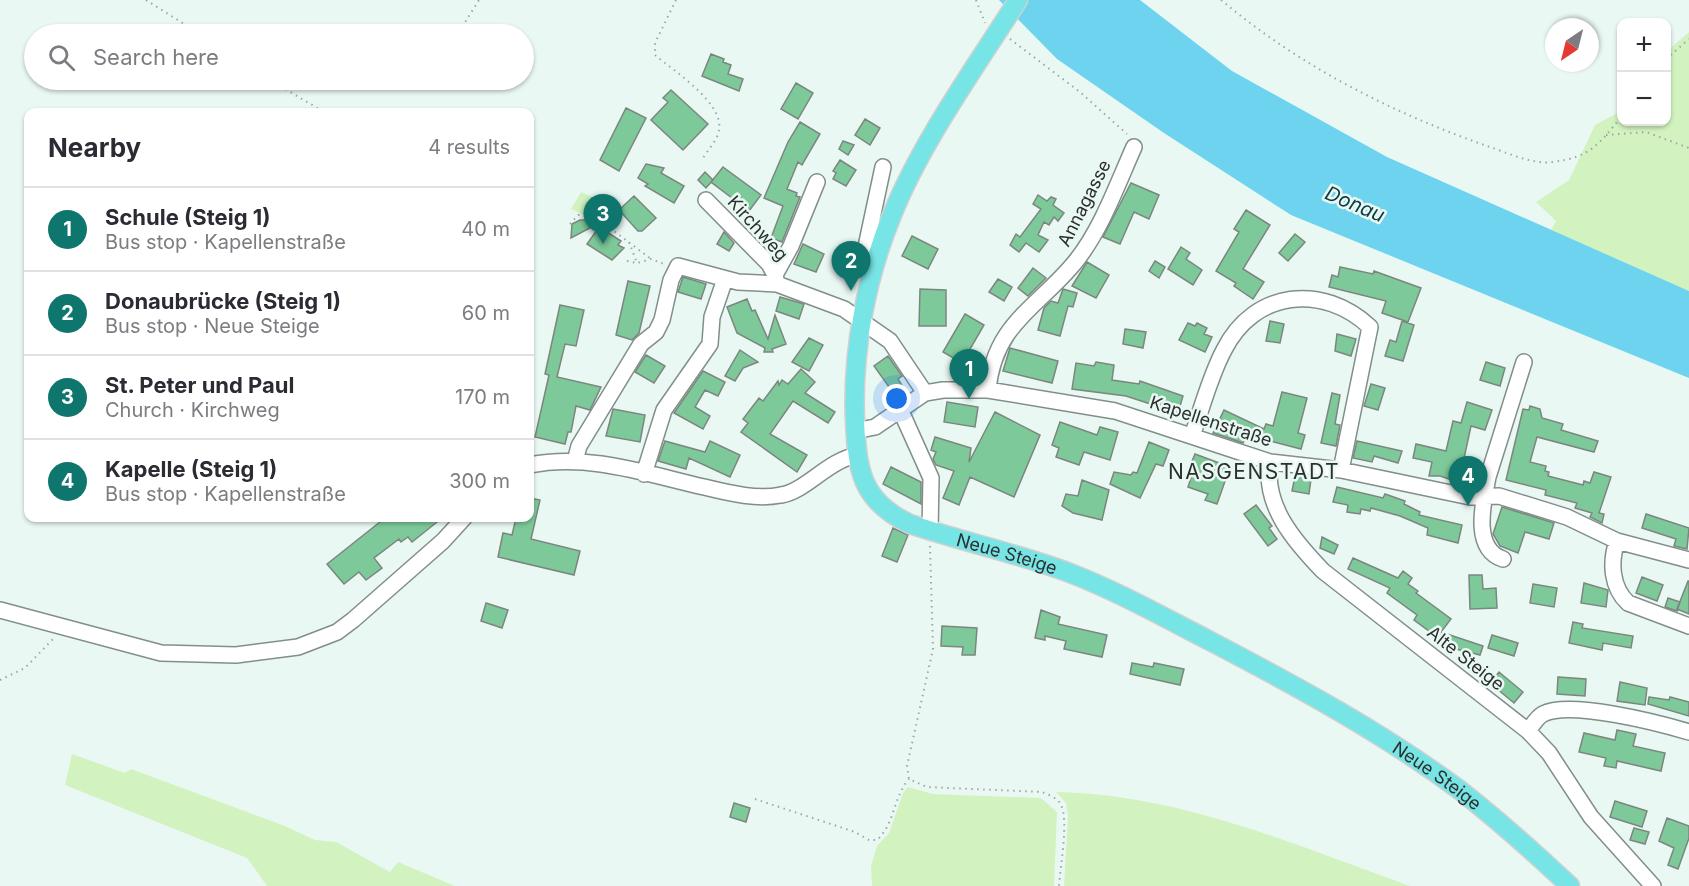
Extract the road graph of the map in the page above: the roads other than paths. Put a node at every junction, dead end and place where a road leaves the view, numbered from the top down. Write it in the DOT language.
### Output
graph roads {
  1 [pos="1018,0"];
  2 [pos="1134,147"];
  3 [pos="883,167"];
  4 [pos="817,182"];
  5 [pos="706,200"];
  6 [pos="874,269"];
  7 [pos="725,279"];
  8 [pos="776,280"];
  9 [pos="862,321"];
  10 [pos="1524,362"];
  11 [pos="988,390"];
  12 [pos="925,393"];
  13 [pos="900,409"];
  14 [pos="855,431"];
  15 [pos="1192,436"];
  16 [pos="857,455"];
  17 [pos="575,460"];
  18 [pos="1270,462"];
  19 [pos="534,465"];
  20 [pos="1341,471"];
  21 [pos="644,474"];
  22 [pos="1484,497"];
  23 [pos="460,522"];
  24 [pos="930,531"];
  25 [pos="1617,541"];
  26 [pos="1503,559"];
  27 [pos="1689,560"];
  28 [pos="0,610"];
  29 [pos="1689,626"];
  30 [pos="1528,731"];
  31 [pos="1689,732"];
  32 [pos="1570,886"];
  33 [pos="1653,886"];
  1 -- 6 [label="main road, Neue Steige"];
  2 -- 11 [label="street, Annagasse"];
  3 -- 6 [label="street"];
  4 -- 8 [label="street"];
  5 -- 8 [label="street, Kirchweg"];
  6 -- 9 [label="main road, Neue Steige"];
  7 -- 8 [label="street, Kirchweg"];
  7 -- 17 [label="street, Kirchweg"];
  7 -- 21 [label="street"];
  8 -- 9 [label="street, Kirchweg"];
  9 -- 12 [label="street"];
  9 -- 14 [label="main road, Neue Steige"];
  10 -- 22 [label="street"];
  11 -- 12 [label="street, Kapellenstraße"];
  11 -- 15 [label="street, Kapellenstraße"];
  12 -- 13 [label="street, Kapellenstraße"];
  13 -- 14 [label="street, Kapellenstraße"];
  13 -- 24 [label="street"];
  14 -- 16 [label="main road, Neue Steige"];
  15 -- 18 [label="street, Kapellenstraße"];
  15 -- 20 [label="street"];
  16 -- 21 [label="street"];
  16 -- 24 [label="main road, Neue Steige"];
  17 -- 19 [label="street"];
  17 -- 21 [label="street"];
  18 -- 20 [label="street, Kapellenstraße"];
  18 -- 30 [label="street, Alte Steige"];
  20 -- 22 [label="street, Kapellenstraße"];
  22 -- 25 [label="street, Kapellenstraße"];
  22 -- 26 [label="street"];
  23 -- 28 [label="street"];
  24 -- 32 [label="main road, Neue Steige"];
  25 -- 27 [label="street, Kapellenstraße"];
  25 -- 29 [label="street"];
  30 -- 31 [label="street"];
  30 -- 33 [label="street, Alte Steige"];
}
